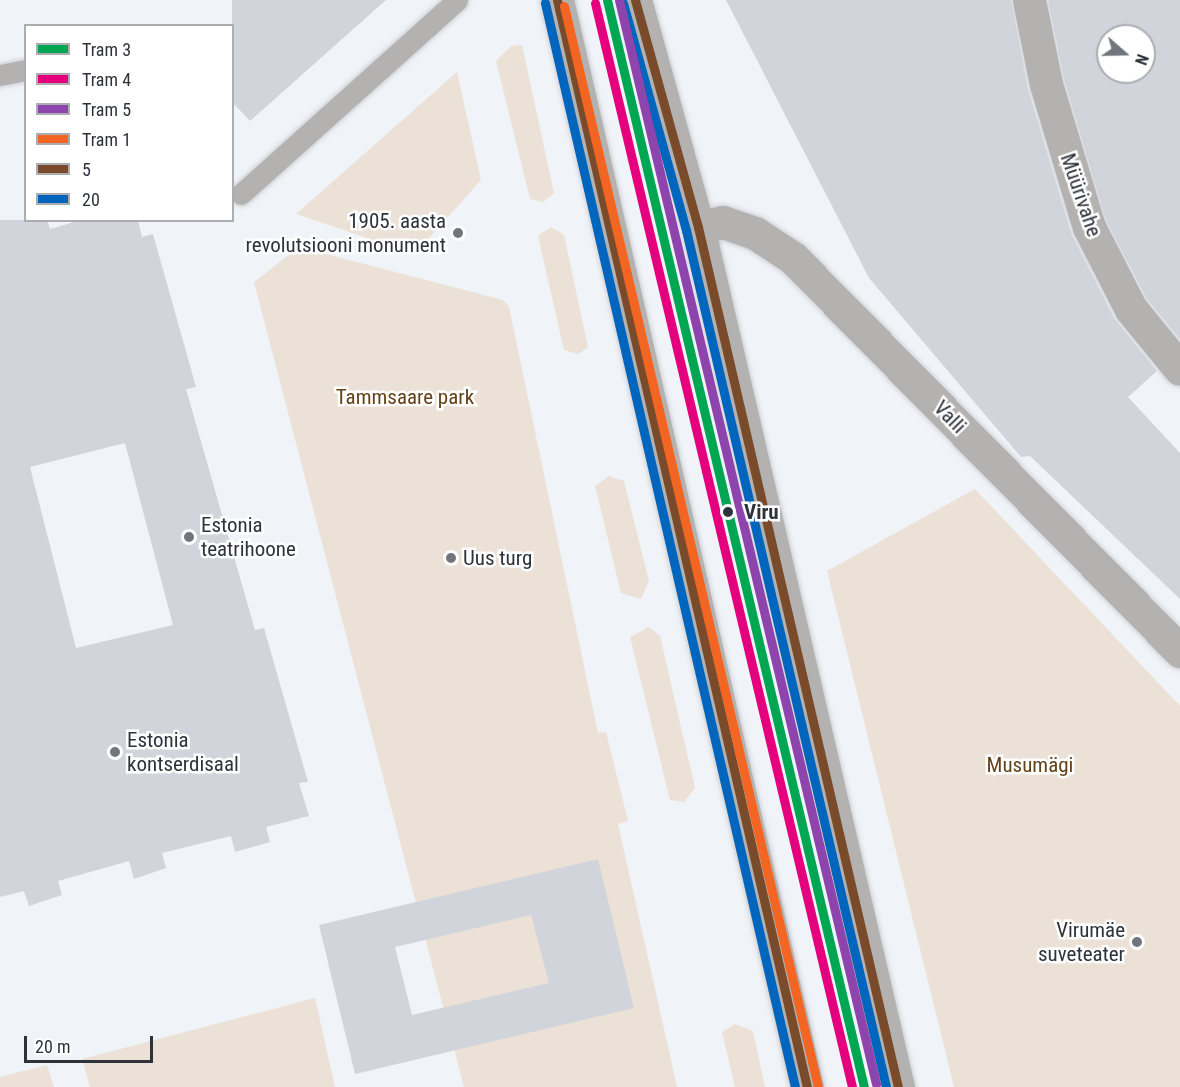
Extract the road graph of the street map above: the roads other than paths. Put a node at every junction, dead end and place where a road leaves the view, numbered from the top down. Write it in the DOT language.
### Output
graph roads {
  1 [pos="457,0"];
  2 [pos="557,0"];
  3 [pos="635,0"];
  4 [pos="1029,0"];
  5 [pos="24,70"];
  6 [pos="0,75"];
  7 [pos="241,194"];
  8 [pos="698,227"];
  9 [pos="1180,369"];
  10 [pos="1180,651"];
  11 [pos="807,1087"];
  12 [pos="898,1087"];
  1 -- 7 [label="lane"];
  2 -- 11 [label="main road"];
  3 -- 8 [label="main road"];
  4 -- 9 [label="main road, Müürivahe"];
  5 -- 6 [label="lane"];
  8 -- 10 [label="main road, Valli"];
  8 -- 12 [label="main road"];
}
